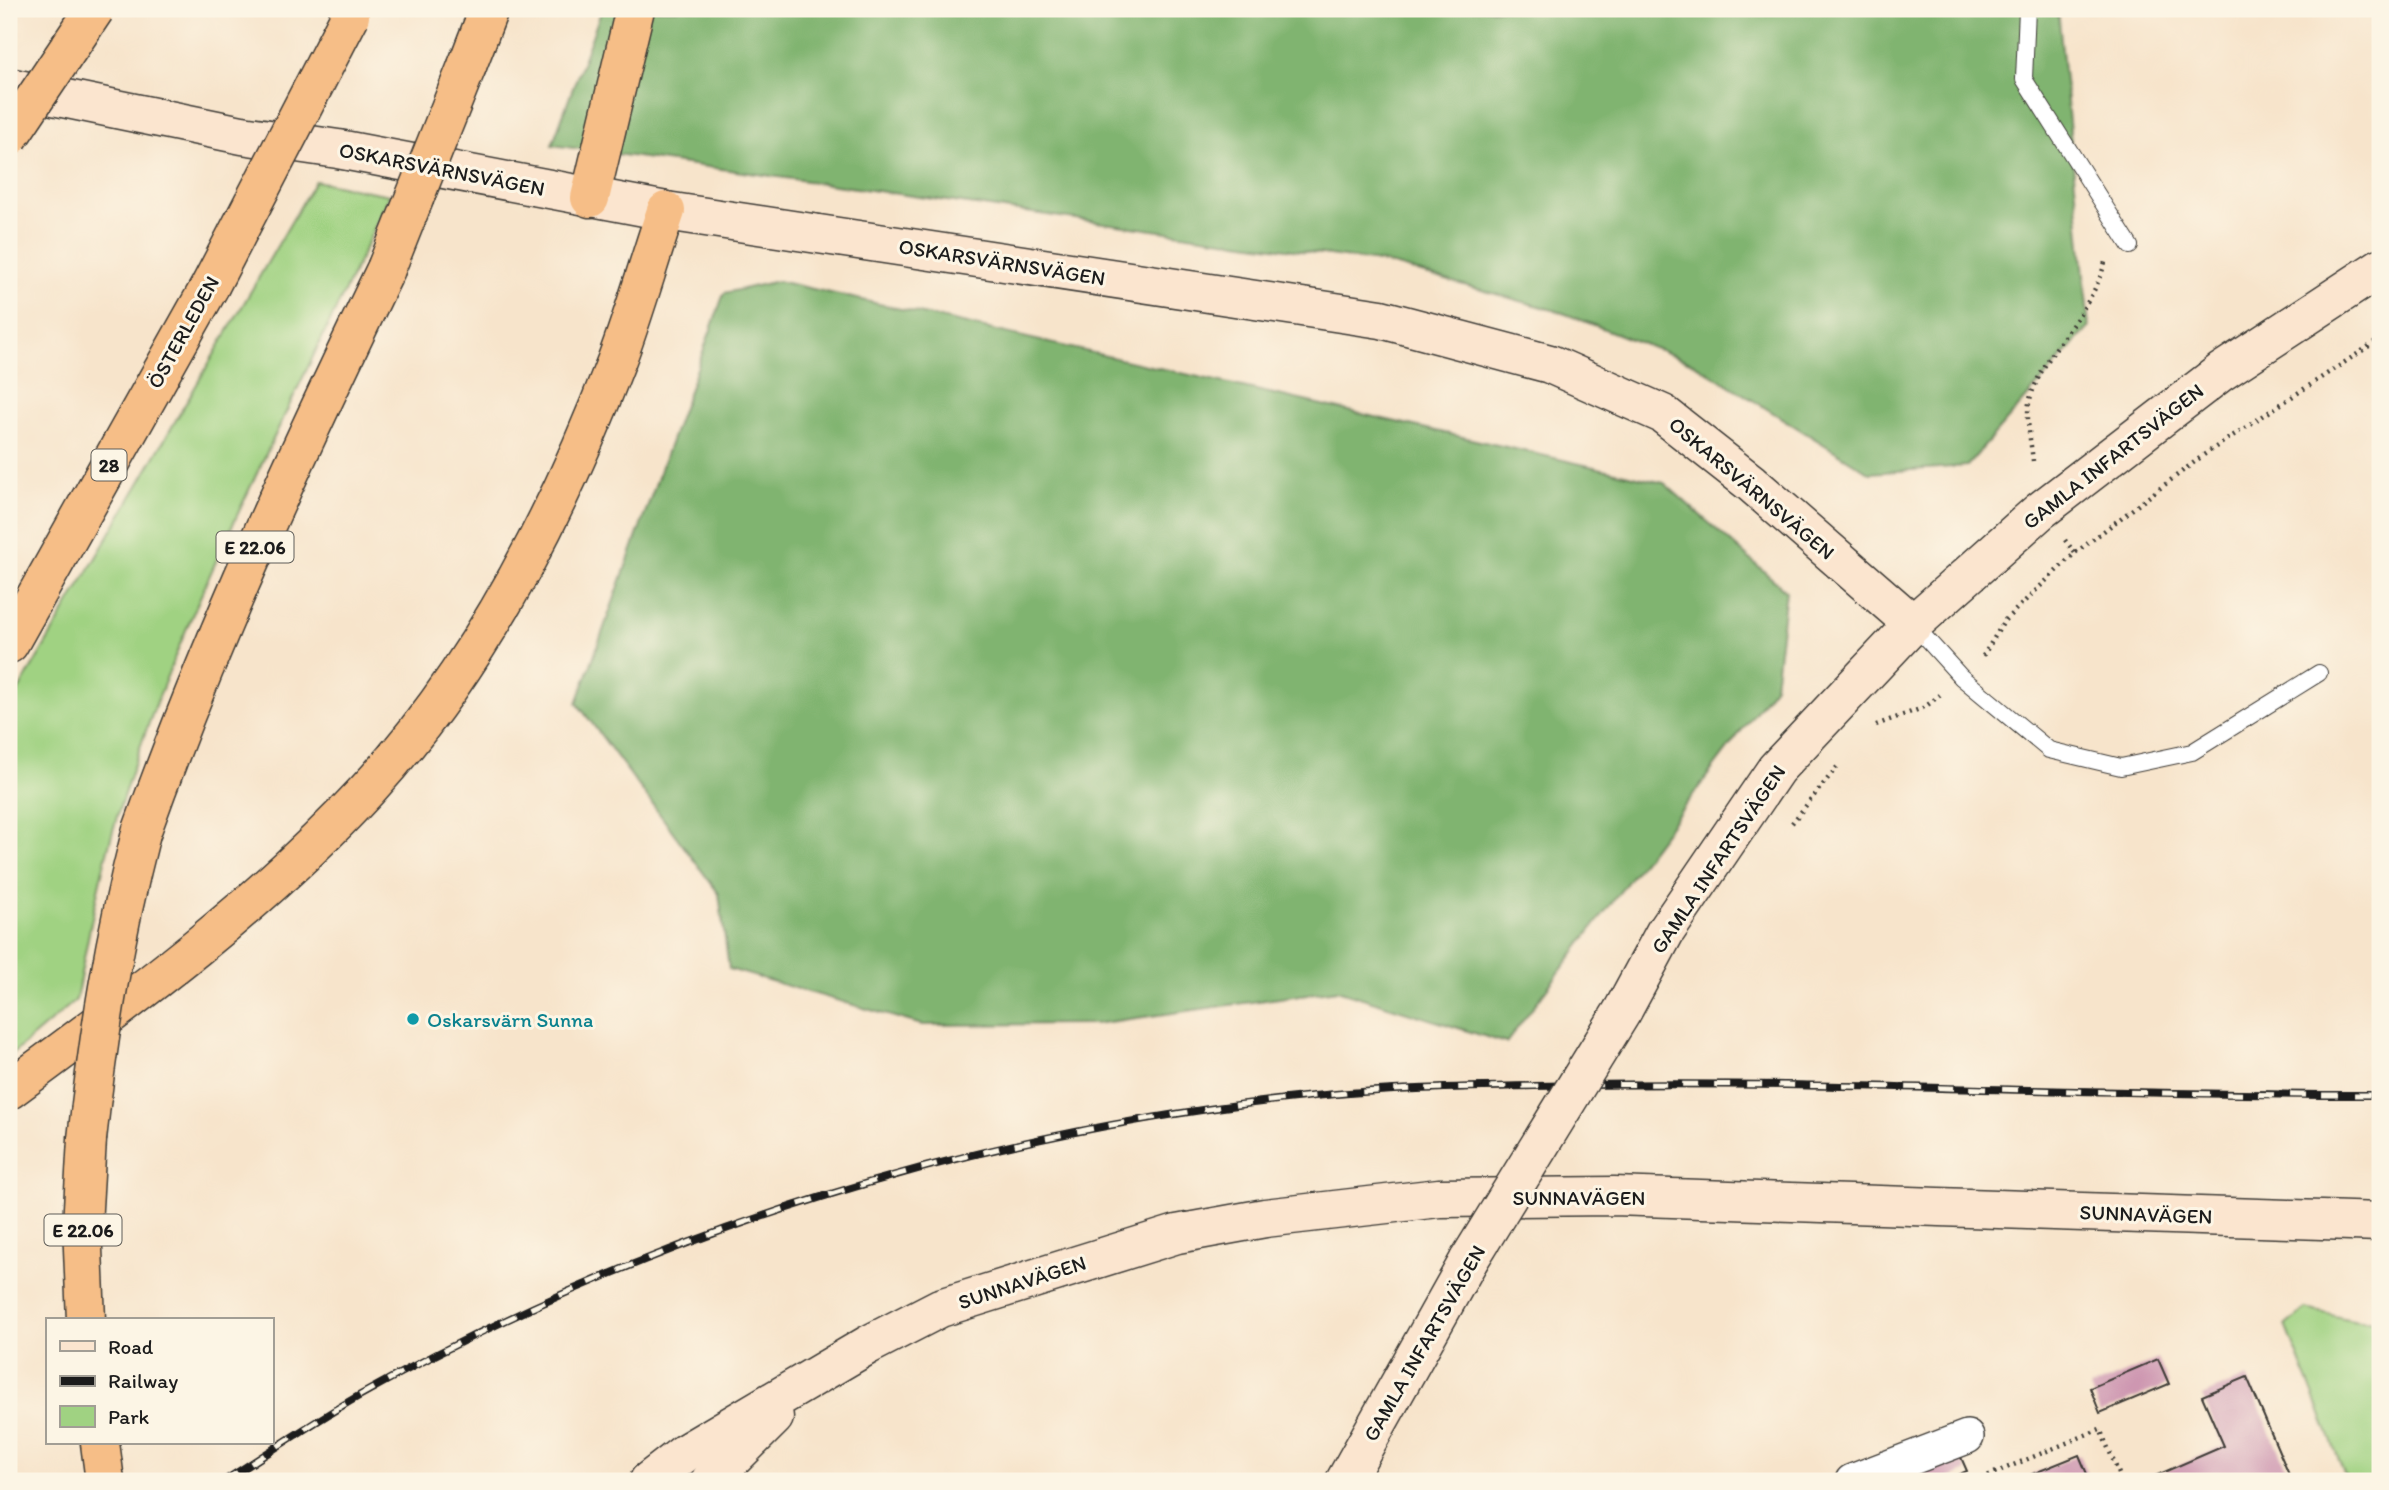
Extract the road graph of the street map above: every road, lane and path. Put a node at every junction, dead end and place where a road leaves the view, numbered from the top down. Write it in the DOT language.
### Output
graph roads {
  1 [pos="95,9"];
  2 [pos="489,9"];
  3 [pos="635,9"];
  4 [pos="2026,9"];
  5 [pos="352,11"];
  6 [pos="9,87"];
  7 [pos="9,137"];
  8 [pos="590,198"];
  9 [pos="666,211"];
  10 [pos="2112,218"];
  11 [pos="2130,246"];
  12 [pos="2380,268"];
  13 [pos="2033,461"];
  14 [pos="1913,624"];
  15 [pos="9,645"];
  16 [pos="2319,673"];
  17 [pos="9,1090"];
  18 [pos="2380,1222"];
  19 [pos="86,1318"];
  20 [pos="810,1380"];
  21 [pos="1967,1437"];
  22 [pos="100,1444"];
  23 [pos="106,1481"];
  24 [pos="649,1481"];
  25 [pos="710,1481"];
  26 [pos="1345,1481"];
  27 [pos="1852,1481"];
  28 [pos="1975,1481"];
  29 [pos="2122,1481"];
  1 -- 7 [label="highway, bridge"];
  2 -- 19 [label="highway, E 22.06, bridge"];
  3 -- 8 [label="highway"];
  4 -- 10 [label="lane"];
  5 -- 15 [label="highway, ÖSTERLEDEN / 28, bridge"];
  6 -- 8 [label="street, OSKARSVÄRNSVÄGEN"];
  8 -- 9 [label="street, OSKARSVÄRNSVÄGEN"];
  9 -- 14 [label="street, OSKARSVÄRNSVÄGEN"];
  9 -- 17 [label="highway"];
  10 -- 11 [label="lane"];
  10 -- 13 [label="path"];
  12 -- 14 [label="street, GAMLA INFARTSVÄGEN"];
  14 -- 16 [label="lane"];
  14 -- 26 [label="street, GAMLA INFARTSVÄGEN, bridge"];
  18 -- 20 [label="street, SUNNAVÄGEN"];
  20 -- 24 [label="street, SUNNAVÄGEN"];
  20 -- 25 [label="street, SUNNAVÄGEN"];
  21 -- 27 [label="street"];
  22 -- 23 [label="highway"];
  28 -- 29 [label="path"];
}
